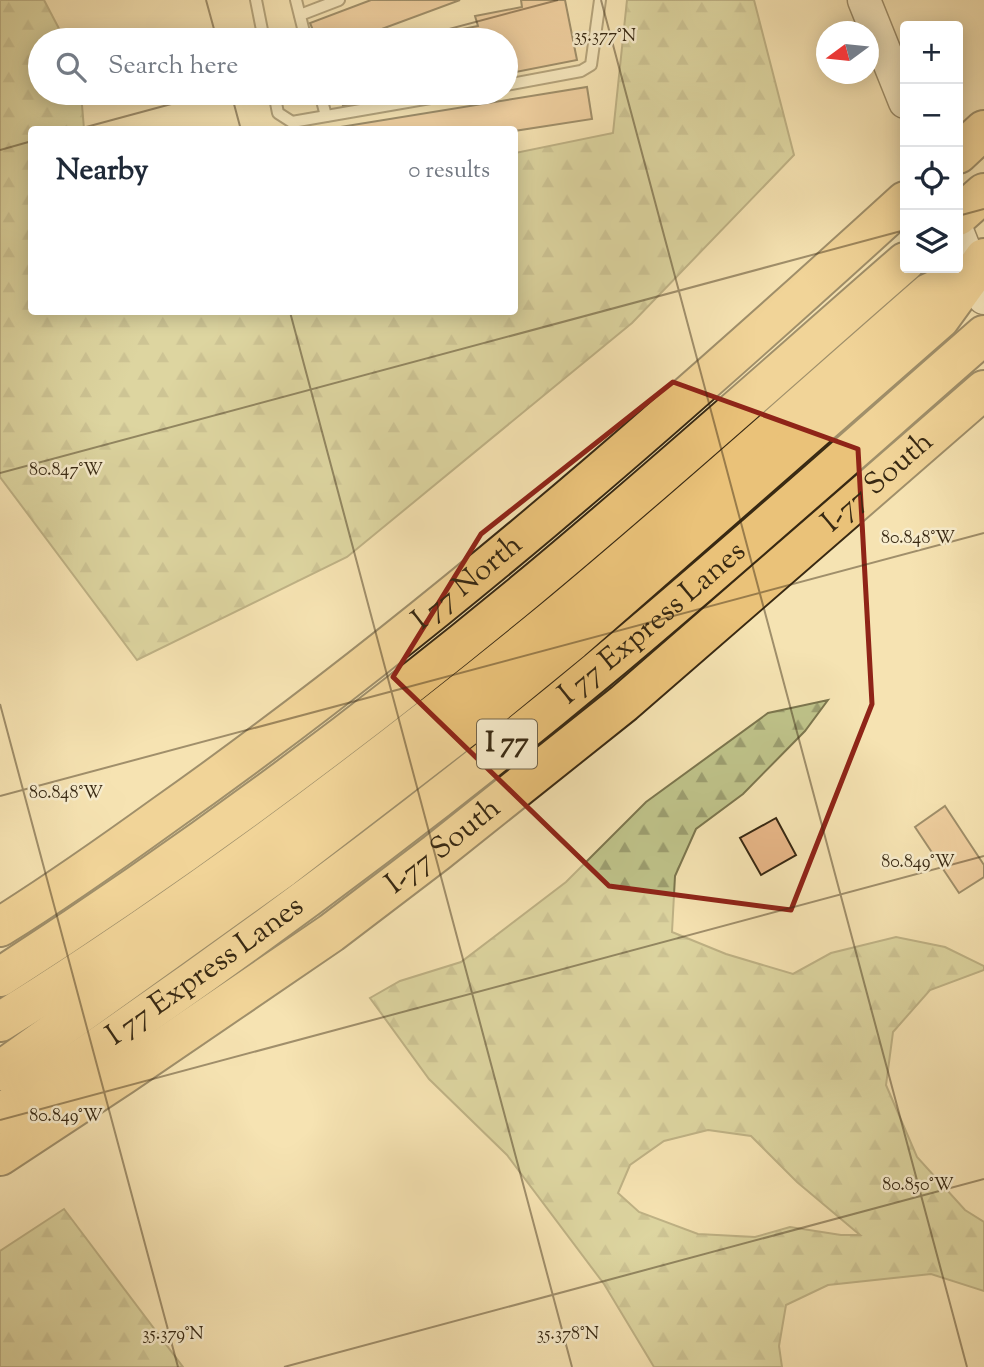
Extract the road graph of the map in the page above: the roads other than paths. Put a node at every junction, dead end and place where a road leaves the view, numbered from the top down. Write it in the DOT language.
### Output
graph roads {
  1 [pos="256,0"];
  2 [pos="296,0"];
  3 [pos="339,0"];
  4 [pos="600,0"];
  5 [pos="864,0"];
  6 [pos="300,15"];
  7 [pos="262,28"];
  8 [pos="303,28"];
  9 [pos="518,83"];
  10 [pos="900,90"];
  11 [pos="276,105"];
  12 [pos="323,105"];
  13 [pos="390,105"];
  14 [pos="326,116"];
  15 [pos="984,130"];
  16 [pos="963,149"];
  17 [pos="984,193"];
  18 [pos="900,206"];
  19 [pos="963,212"];
  20 [pos="963,242"];
  21 [pos="900,266"];
  22 [pos="981,274"];
  23 [pos="909,328"];
  24 [pos="984,335"];
  25 [pos="984,390"];
  26 [pos="0,927"];
  27 [pos="0,977"];
  28 [pos="0,1022"];
  29 [pos="0,1071"];
  30 [pos="0,1114"];
  31 [pos="0,1156"];
  1 -- 7 [label="lane"];
  2 -- 6 [label="lane"];
  3 -- 6 [label="lane"];
  4 -- 9 [label="lane"];
  5 -- 10 [label="main road"];
  6 -- 8 [label="lane"];
  11 -- 14 [label="lane"];
  12 -- 14 [label="lane"];
  13 -- 14 [label="lane"];
  15 -- 16 [label="highway"];
  17 -- 19 [label="highway"];
  18 -- 26 [label="highway, I 77 North"];
  20 -- 22 [label="main road"];
  21 -- 27 [label="highway"];
  22 -- 23 [label="highway"];
  23 -- 28 [label="highway"];
  23 -- 29 [label="highway"];
  24 -- 30 [label="highway, I 77 Express Lanes / I 77"];
  25 -- 31 [label="highway, I-77 South / I 77"];
}
